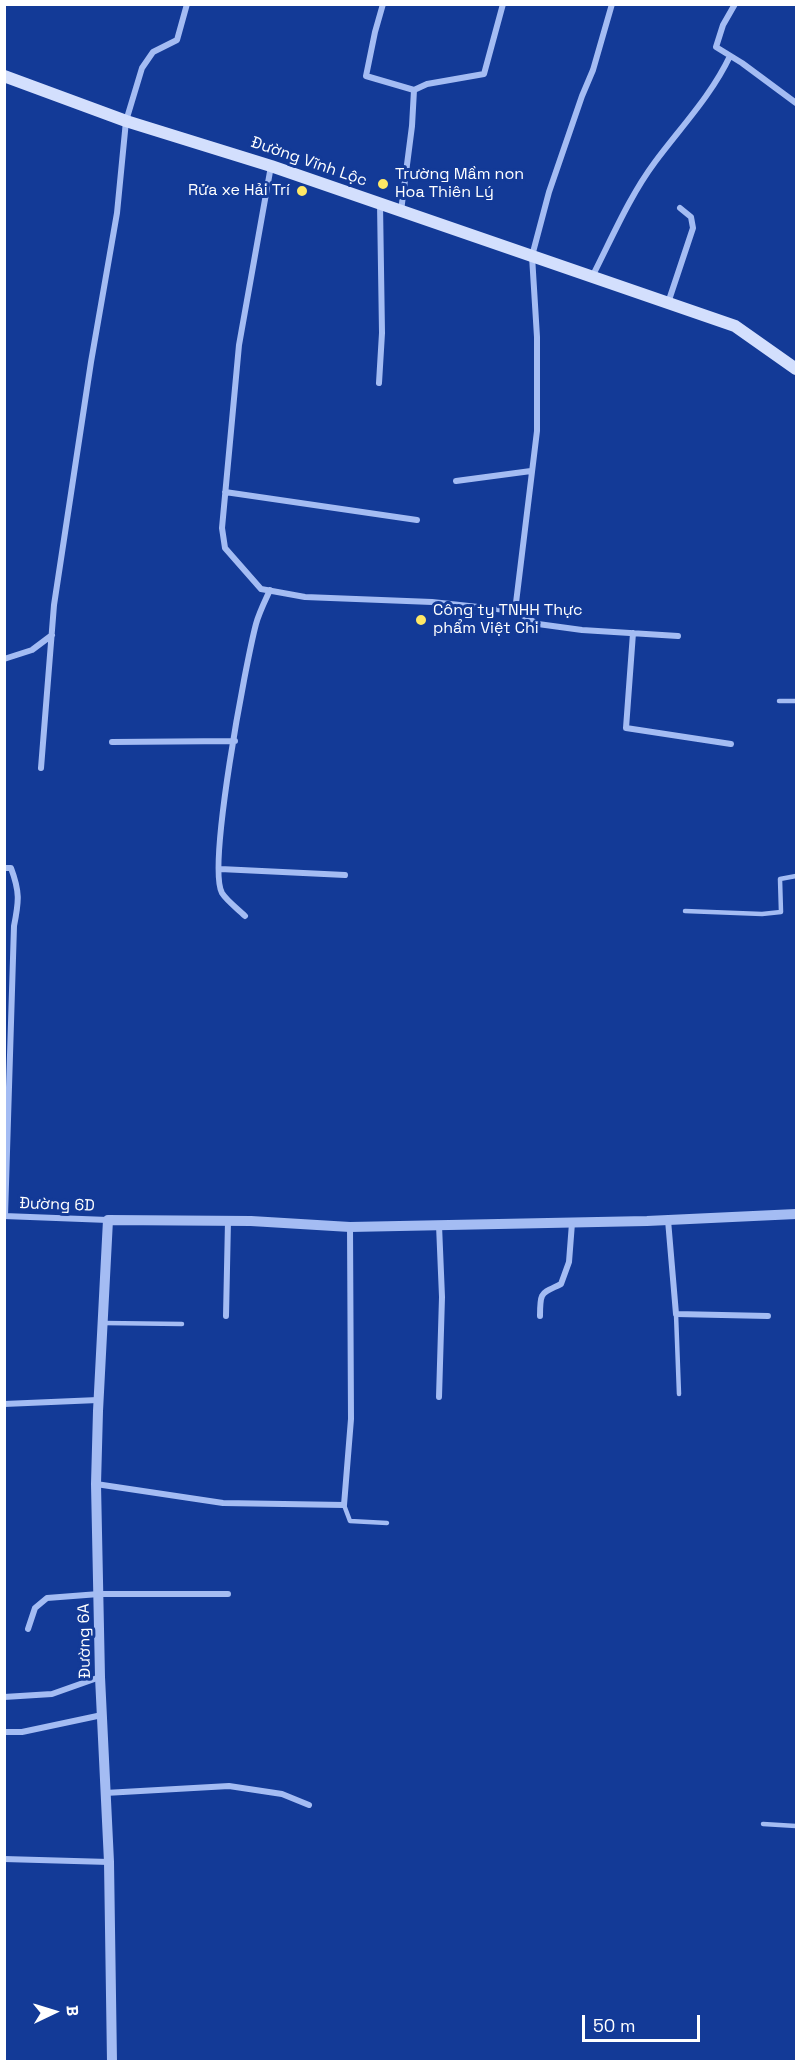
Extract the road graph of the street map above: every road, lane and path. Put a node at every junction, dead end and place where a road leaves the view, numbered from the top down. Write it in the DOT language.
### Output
graph roads {
  1 [pos="187,4"];
  2 [pos="384,4"];
  3 [pos="503,4"];
  4 [pos="612,4"];
  5 [pos="735,4"];
  6 [pos="730,56"];
  7 [pos="4,76"];
  8 [pos="414,90"];
  9 [pos="796,103"];
  10 [pos="126,121"];
  11 [pos="271,166"];
  12 [pos="380,203"];
  13 [pos="680,208"];
  14 [pos="401,211"];
  15 [pos="532,256"];
  16 [pos="592,277"];
  17 [pos="668,303"];
  18 [pos="796,369"];
  19 [pos="379,383"];
  20 [pos="531,471"];
  21 [pos="456,481"];
  22 [pos="225,492"];
  23 [pos="417,520"];
  24 [pos="270,590"];
  25 [pos="515,611"];
  26 [pos="633,633"];
  27 [pos="52,635"];
  28 [pos="678,636"];
  29 [pos="4,659"];
  30 [pos="796,700"];
  31 [pos="779,701"];
  32 [pos="235,741"];
  33 [pos="112,742"];
  34 [pos="731,744"];
  35 [pos="41,768"];
  36 [pos="4,868"];
  37 [pos="220,870"];
  38 [pos="345,874"];
  39 [pos="796,876"];
  40 [pos="685,911"];
  41 [pos="245,916"];
  42 [pos="8,1037"];
  43 [pos="796,1214"];
  44 [pos="5,1216"];
  45 [pos="668,1220"];
  46 [pos="108,1221"];
  47 [pos="228,1221"];
  48 [pos="572,1223"];
  49 [pos="439,1225"];
  50 [pos="350,1227"];
  51 [pos="676,1314"];
  52 [pos="226,1316"];
  53 [pos="540,1316"];
  54 [pos="768,1316"];
  55 [pos="102,1323"];
  56 [pos="182,1324"];
  57 [pos="679,1394"];
  58 [pos="439,1397"];
  59 [pos="98,1400"];
  60 [pos="4,1404"];
  61 [pos="96,1484"];
  62 [pos="344,1505"];
  63 [pos="387,1523"];
  64 [pos="99,1594"];
  65 [pos="228,1594"];
  66 [pos="28,1629"];
  67 [pos="100,1677"];
  68 [pos="4,1697"];
  69 [pos="102,1714"];
  70 [pos="4,1732"];
  71 [pos="105,1793"];
  72 [pos="309,1804"];
  73 [pos="763,1824"];
  74 [pos="796,1826"];
  75 [pos="4,1859"];
  76 [pos="109,1862"];
  77 [pos="112,2061"];
  1 -- 10 [label="street"];
  2 -- 8 [label="street"];
  3 -- 8 [label="street"];
  4 -- 15 [label="street"];
  5 -- 6 [label="street"];
  6 -- 9 [label="street"];
  6 -- 16 [label="street"];
  7 -- 10 [label="main road, Đường Vĩnh Lộc"];
  8 -- 14 [label="street"];
  10 -- 11 [label="main road, Đường Vĩnh Lộc"];
  10 -- 27 [label="street"];
  11 -- 12 [label="main road, Đường Vĩnh Lộc"];
  11 -- 22 [label="street"];
  12 -- 14 [label="main road, Đường Vĩnh Lộc"];
  12 -- 19 [label="street"];
  13 -- 17 [label="street"];
  14 -- 15 [label="main road, Đường Vĩnh Lộc"];
  15 -- 16 [label="main road, Đường Vĩnh Lộc"];
  15 -- 20 [label="street"];
  16 -- 17 [label="main road, Đường Vĩnh Lộc"];
  17 -- 18 [label="main road, Đường Vĩnh Lộc"];
  20 -- 21 [label="street"];
  20 -- 25 [label="street"];
  22 -- 23 [label="street"];
  22 -- 24 [label="street"];
  24 -- 25 [label="street"];
  24 -- 32 [label="street"];
  25 -- 26 [label="street"];
  26 -- 28 [label="street"];
  26 -- 34 [label="street"];
  27 -- 29 [label="street"];
  27 -- 35 [label="street"];
  30 -- 31 [label="lane"];
  32 -- 33 [label="street"];
  32 -- 37 [label="street"];
  36 -- 42 [label="street"];
  37 -- 38 [label="street"];
  37 -- 41 [label="street"];
  39 -- 40 [label="lane"];
  42 -- 44 [label="street"];
  43 -- 45 [label="street"];
  44 -- 46 [label="street, Đường 6D"];
  45 -- 48 [label="street"];
  45 -- 51 [label="street"];
  46 -- 47 [label="street"];
  46 -- 55 [label="street, Đường 6A"];
  47 -- 50 [label="street"];
  47 -- 52 [label="street"];
  48 -- 49 [label="street"];
  48 -- 53 [label="street"];
  49 -- 50 [label="street"];
  49 -- 58 [label="street"];
  50 -- 62 [label="street"];
  51 -- 54 [label="street"];
  51 -- 57 [label="lane"];
  55 -- 56 [label="lane"];
  55 -- 59 [label="street, Đường 6A"];
  59 -- 60 [label="street"];
  59 -- 61 [label="street, Đường 6A"];
  61 -- 62 [label="street"];
  61 -- 64 [label="street, Đường 6A"];
  62 -- 63 [label="lane"];
  64 -- 65 [label="street"];
  64 -- 66 [label="street"];
  64 -- 67 [label="street, Đường 6A"];
  67 -- 68 [label="street"];
  67 -- 69 [label="street, Đường 6A"];
  69 -- 70 [label="street"];
  69 -- 71 [label="street, Đường 6A"];
  71 -- 72 [label="street"];
  71 -- 76 [label="street, Đường 6A"];
  73 -- 74 [label="lane"];
  75 -- 76 [label="street"];
  76 -- 77 [label="street, Đường 6A"];
}
